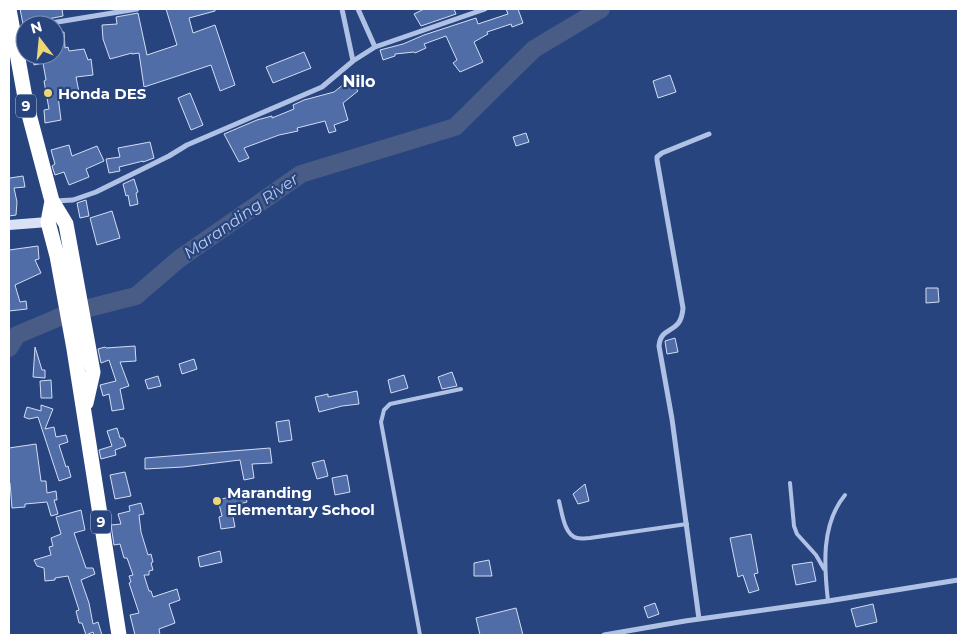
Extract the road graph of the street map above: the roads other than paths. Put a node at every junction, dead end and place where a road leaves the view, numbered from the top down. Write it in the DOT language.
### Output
graph roads {
  1 [pos="9,9"];
  2 [pos="137,9"];
  3 [pos="342,9"];
  4 [pos="358,9"];
  5 [pos="485,9"];
  6 [pos="15,21"];
  7 [pos="65,21"];
  8 [pos="375,47"];
  9 [pos="353,61"];
  10 [pos="22,65"];
  11 [pos="709,134"];
  12 [pos="52,201"];
  13 [pos="48,222"];
  14 [pos="9,225"];
  15 [pos="64,255"];
  16 [pos="461,390"];
  17 [pos="790,483"];
  18 [pos="845,495"];
  19 [pos="559,501"];
  20 [pos="687,524"];
  21 [pos="824,569"];
  22 [pos="958,580"];
  23 [pos="828,601"];
  24 [pos="699,619"];
  25 [pos="119,635"];
  26 [pos="420,635"];
  27 [pos="604,635"];
  1 -- 6 [label="highway, 9"];
  2 -- 7 [label="street"];
  3 -- 9 [label="street"];
  4 -- 8 [label="street"];
  5 -- 8 [label="street"];
  8 -- 9 [label="street"];
  9 -- 12 [label="street"];
  10 -- 12 [label="highway, 9"];
  11 -- 20 [label="street"];
  12 -- 13 [label="highway, 9"];
  12 -- 15 [label="highway, 9"];
  13 -- 14 [label="street"];
  13 -- 15 [label="highway, 9"];
  15 -- 25 [label="highway, 9"];
  16 -- 26 [label="lane"];
  17 -- 21 [label="lane"];
  18 -- 21 [label="lane"];
  19 -- 20 [label="lane"];
  20 -- 24 [label="street"];
  21 -- 23 [label="lane"];
  22 -- 23 [label="street"];
  23 -- 24 [label="street"];
  24 -- 27 [label="street"];
}
